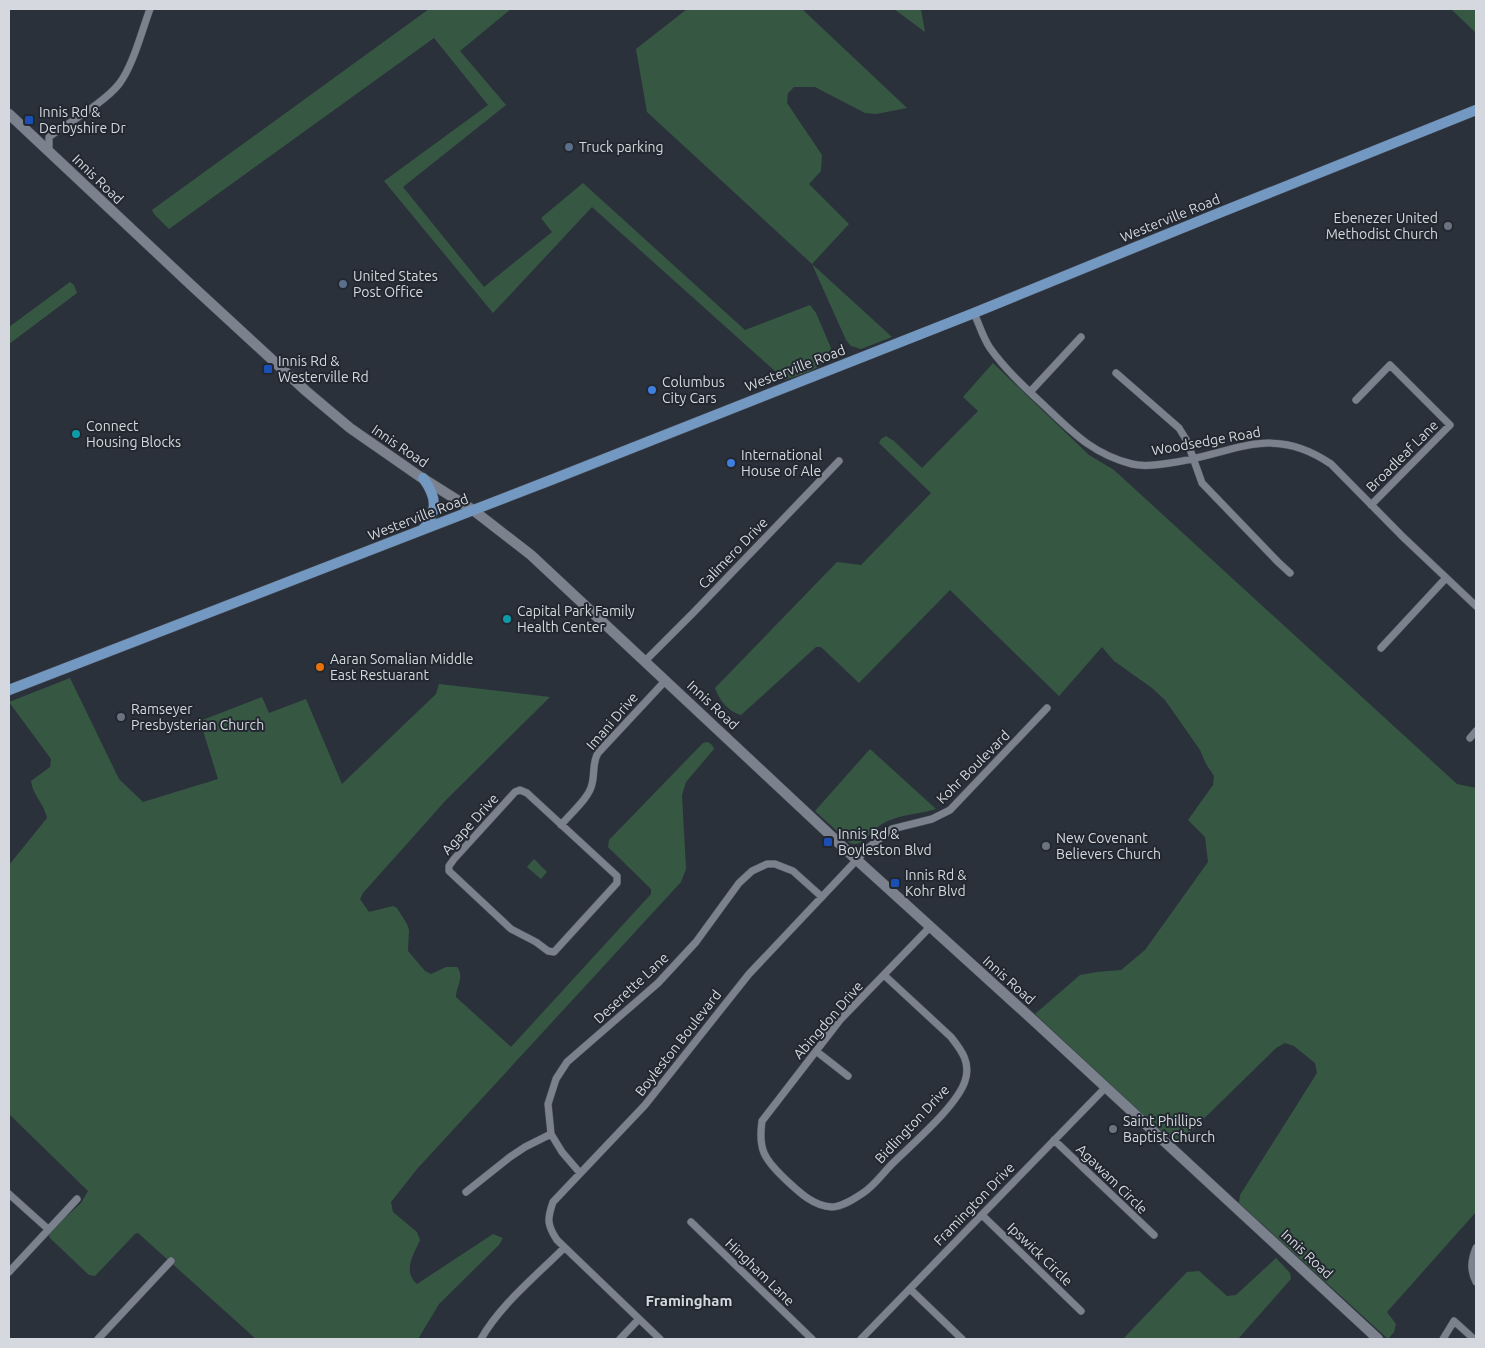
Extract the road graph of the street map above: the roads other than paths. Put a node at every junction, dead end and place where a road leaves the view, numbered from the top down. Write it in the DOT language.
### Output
graph roads {
  1 [pos="150,9"];
  2 [pos="1476,110"];
  3 [pos="9,114"];
  4 [pos="49,151"];
  5 [pos="974,313"];
  6 [pos="1081,336"];
  7 [pos="1116,373"];
  8 [pos="1030,392"];
  9 [pos="1356,400"];
  10 [pos="1192,458"];
  11 [pos="839,461"];
  12 [pos="423,478"];
  13 [pos="1371,505"];
  14 [pos="473,510"];
  15 [pos="422,530"];
  16 [pos="1290,573"];
  17 [pos="1446,578"];
  18 [pos="1476,606"];
  19 [pos="1381,648"];
  20 [pos="645,661"];
  21 [pos="666,680"];
  22 [pos="9,690"];
  23 [pos="1048,708"];
  24 [pos="1476,731"];
  25 [pos="1470,738"];
  26 [pos="560,825"];
  27 [pos="858,861"];
  28 [pos="822,897"];
  29 [pos="930,927"];
  30 [pos="884,975"];
  31 [pos="816,1051"];
  32 [pos="848,1076"];
  33 [pos="1106,1087"];
  34 [pos="551,1134"];
  35 [pos="760,1138"];
  36 [pos="1054,1140"];
  37 [pos="580,1173"];
  38 [pos="466,1192"];
  39 [pos="9,1194"];
  40 [pos="77,1199"];
  41 [pos="982,1215"];
  42 [pos="691,1222"];
  43 [pos="48,1229"];
  44 [pos="1154,1236"];
  45 [pos="564,1248"];
  46 [pos="1476,1248"];
  47 [pos="170,1261"];
  48 [pos="9,1272"];
  49 [pos="1476,1282"];
  50 [pos="910,1289"];
  51 [pos="1081,1311"];
  52 [pos="639,1319"];
  53 [pos="98,1339"];
  54 [pos="481,1339"];
  55 [pos="620,1339"];
  56 [pos="660,1339"];
  57 [pos="812,1339"];
  58 [pos="861,1339"];
  59 [pos="962,1339"];
  60 [pos="1378,1339"];
  61 [pos="1443,1339"];
  62 [pos="1474,1339"];
  1 -- 4 [label="street"];
  2 -- 5 [label="main road, Westerville Road"];
  3 -- 4 [label="main road, Innis Road"];
  4 -- 12 [label="main road, Innis Road"];
  5 -- 8 [label="street, Woodsedge Road"];
  5 -- 14 [label="main road, Westerville Road"];
  6 -- 8 [label="street"];
  7 -- 10 [label="street"];
  8 -- 10 [label="street, Woodsedge Road"];
  9 -- 13 [label="street, Broadleaf Lane"];
  10 -- 13 [label="street, Woodsedge Road"];
  10 -- 16 [label="street"];
  11 -- 20 [label="street, Calimero Drive"];
  12 -- 14 [label="main road, Innis Road"];
  12 -- 15 [label="main road"];
  13 -- 17 [label="street, Woodsedge Road"];
  14 -- 15 [label="main road, Westerville Road"];
  14 -- 20 [label="main road, Innis Road"];
  15 -- 22 [label="main road, Westerville Road"];
  17 -- 18 [label="street, Woodsedge Road"];
  17 -- 19 [label="street"];
  20 -- 21 [label="main road, Innis Road"];
  21 -- 26 [label="street, Imani Drive"];
  21 -- 27 [label="main road, Innis Road"];
  23 -- 27 [label="street, Kohr Boulevard"];
  24 -- 25 [label="street"];
  26 -- 26 [label="street, Agape Drive"];
  27 -- 28 [label="street, Boyleston Boulevard"];
  27 -- 29 [label="main road, Innis Road"];
  28 -- 34 [label="street, Deserette Lane"];
  28 -- 37 [label="street, Boyleston Boulevard"];
  29 -- 30 [label="street, Abingdon Drive"];
  29 -- 33 [label="main road, Innis Road"];
  30 -- 31 [label="street, Abingdon Drive"];
  30 -- 35 [label="street, Bidlington Drive"];
  31 -- 32 [label="street"];
  31 -- 35 [label="street, Abingdon Drive"];
  33 -- 36 [label="street, Framington Drive"];
  33 -- 60 [label="main road, Innis Road"];
  34 -- 37 [label="street, Deserette Lane"];
  34 -- 38 [label="street"];
  36 -- 41 [label="street, Framington Drive"];
  36 -- 44 [label="street, Agawam Circle"];
  37 -- 45 [label="street, Boyleston Boulevard"];
  39 -- 43 [label="street"];
  40 -- 43 [label="street"];
  41 -- 50 [label="street, Framington Drive"];
  41 -- 51 [label="street, Ipswick Circle"];
  42 -- 57 [label="street, Hingham Lane"];
  43 -- 48 [label="street"];
  45 -- 52 [label="street, Boyleston Boulevard"];
  45 -- 54 [label="street"];
  46 -- 49 [label="street"];
  47 -- 53 [label="street"];
  50 -- 58 [label="street, Framington Drive"];
  50 -- 59 [label="street"];
  52 -- 55 [label="street"];
  52 -- 56 [label="street, Boyleston Boulevard"];
  61 -- 62 [label="street"];
}
